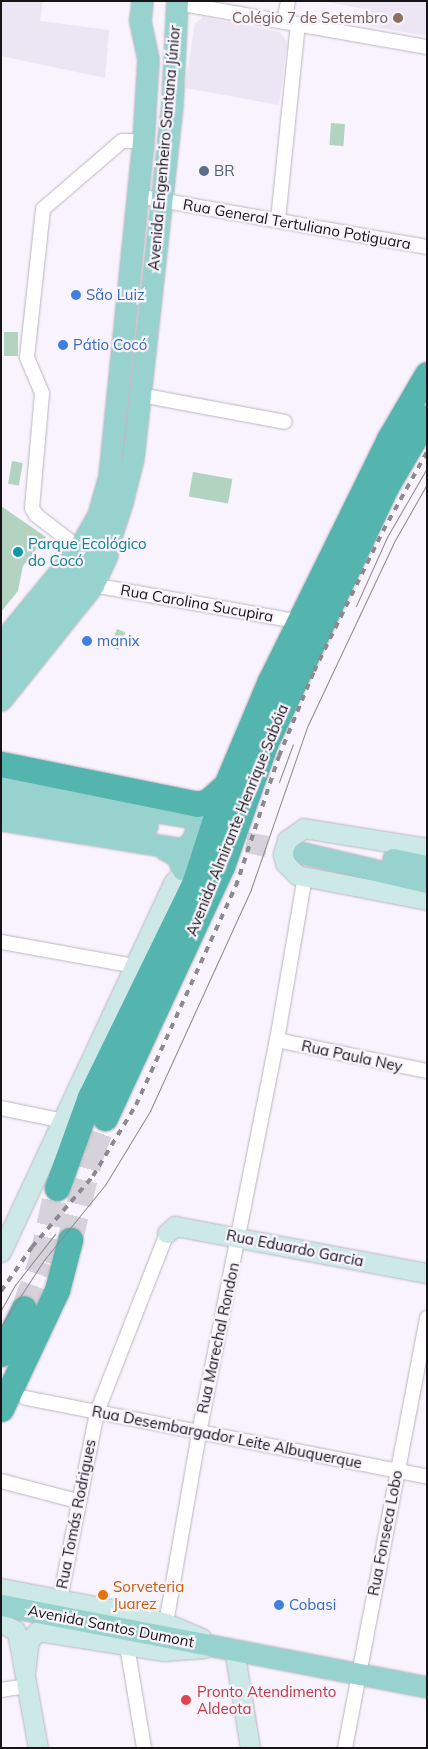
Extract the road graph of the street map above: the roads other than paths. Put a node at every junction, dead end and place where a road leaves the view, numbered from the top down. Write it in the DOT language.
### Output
graph roads {
  1 [pos="142,1"];
  2 [pos="155,1"];
  3 [pos="288,1"];
  4 [pos="178,2"];
  5 [pos="291,23"];
  6 [pos="427,47"];
  7 [pos="148,59"];
  8 [pos="143,141"];
  9 [pos="138,196"];
  10 [pos="160,200"];
  11 [pos="278,220"];
  12 [pos="427,247"];
  13 [pos="427,374"];
  14 [pos="140,395"];
  15 [pos="427,417"];
  16 [pos="285,422"];
  17 [pos="111,536"];
  18 [pos="79,548"];
  19 [pos="93,585"];
  20 [pos="301,622"];
  21 [pos="1,643"];
  22 [pos="1,672"];
  23 [pos="1,700"];
  24 [pos="226,785"];
  25 [pos="2,788"];
  26 [pos="189,817"];
  27 [pos="1,820"];
  28 [pos="58,829"];
  29 [pos="427,848"];
  30 [pos="164,849"];
  31 [pos="207,849"];
  32 [pos="427,866"];
  33 [pos="182,869"];
  34 [pos="305,877"];
  35 [pos="427,882"];
  36 [pos="427,900"];
  37 [pos="1,942"];
  38 [pos="134,966"];
  39 [pos="277,1040"];
  40 [pos="427,1071"];
  41 [pos="1,1108"];
  42 [pos="105,1118"];
  43 [pos="64,1121"];
  44 [pos="57,1188"];
  45 [pos="167,1233"];
  46 [pos="239,1238"];
  47 [pos="70,1240"];
  48 [pos="1,1252"];
  49 [pos="427,1273"];
  50 [pos="24,1308"];
  51 [pos="427,1318"];
  52 [pos="1,1354"];
  53 [pos="26,1398"];
  54 [pos="1,1409"];
  55 [pos="97,1412"];
  56 [pos="199,1433"];
  57 [pos="397,1471"];
  58 [pos="427,1477"];
  59 [pos="1,1481"];
  60 [pos="77,1501"];
  61 [pos="1,1588"];
  62 [pos="60,1599"];
  63 [pos="1,1605"];
  64 [pos="1,1623"];
  65 [pos="166,1623"];
  66 [pos="128,1646"];
  67 [pos="227,1648"];
  68 [pos="360,1672"];
  69 [pos="26,1680"];
  70 [pos="427,1687"];
  71 [pos="1,1690"];
  72 [pos="38,1748"];
  73 [pos="144,1748"];
  74 [pos="250,1748"];
  75 [pos="345,1748"];
  1 -- 7 [label="main road, Avenida Engenheiro Santana Júnior"];
  2 -- 7 [label="main road"];
  3 -- 5 [label="street"];
  4 -- 5 [label="street"];
  4 -- 10 [label="main road, Avenida Engenheiro Santana Júnior"];
  5 -- 6 [label="street"];
  5 -- 11 [label="street"];
  7 -- 8 [label="main road, Avenida Engenheiro Santana Júnior"];
  8 -- 9 [label="main road, Avenida Engenheiro Santana Júnior"];
  8 -- 18 [label="street"];
  9 -- 10 [label="street, Rua General Tertuliano Potiguara"];
  9 -- 18 [label="main road, Avenida Engenheiro Santana Júnior"];
  10 -- 11 [label="street, Rua General Tertuliano Potiguara"];
  10 -- 14 [label="main road, Avenida Engenheiro Santana Júnior"];
  11 -- 12 [label="street, Rua General Tertuliano Potiguara"];
  13 -- 20 [label="highway, Avenida Almirante Henrique Sabóia"];
  14 -- 16 [label="street"];
  14 -- 17 [label="main road, Avenida Engenheiro Santana Júnior"];
  15 -- 42 [label="highway, Avenida Almirante Henrique Sabóia"];
  17 -- 19 [label="main road"];
  17 -- 22 [label="main road, Avenida Engenheiro Santana Júnior"];
  18 -- 21 [label="main road, Avenida Engenheiro Santana Júnior"];
  19 -- 20 [label="street, Rua Carolina Sucupira"];
  19 -- 23 [label="main road"];
  20 -- 24 [label="highway, Avenida Almirante Henrique Sabóia"];
  24 -- 26 [label="highway"];
  24 -- 31 [label="highway, Avenida Almirante Henrique Sabóia"];
  25 -- 26 [label="highway"];
  25 -- 26 [label="main road"];
  25 -- 28 [label="main road"];
  26 -- 30 [label="main road"];
  27 -- 28 [label="main road"];
  28 -- 30 [label="main road"];
  29 -- 34 [label="street"];
  30 -- 33 [label="main road"];
  31 -- 33 [label="street, Avenida Almirante Henrique Sabóia"];
  31 -- 44 [label="highway, Avenida Almirante Henrique Sabóia"];
  32 -- 35 [label="main road"];
  33 -- 38 [label="street, Avenida Almirante Henrique Sabóia"];
  34 -- 36 [label="street"];
  34 -- 39 [label="street, Rua Marechal Rondon"];
  37 -- 38 [label="street"];
  38 -- 43 [label="street, Avenida Almirante Henrique Sabóia"];
  39 -- 40 [label="street, Rua Paula Ney"];
  39 -- 46 [label="street, Rua Marechal Rondon"];
  41 -- 43 [label="street"];
  43 -- 48 [label="street, Avenida Almirante Henrique Sabóia"];
  45 -- 46 [label="street, Rua Eduardo Garcia"];
  45 -- 55 [label="street, Rua Tomás Rodrigues"];
  46 -- 49 [label="street, Rua Eduardo Garcia"];
  46 -- 56 [label="street, Rua Marechal Rondon"];
  47 -- 54 [label="highway"];
  50 -- 52 [label="highway"];
  51 -- 57 [label="street, Rua Fonseca Lobo"];
  53 -- 55 [label="street, Rua Desembargador Leite Albuquerque"];
  55 -- 56 [label="street, Rua Desembargador Leite Albuquerque"];
  55 -- 60 [label="street, Rua Tomás Rodrigues"];
  56 -- 57 [label="street, Rua Desembargador Leite Albuquerque"];
  56 -- 65 [label="street, Rua Marechal Rondon"];
  57 -- 58 [label="street, Rua Desembargador Leite Albuquerque"];
  57 -- 68 [label="street, Rua Fonseca Lobo"];
  59 -- 60 [label="street"];
  60 -- 62 [label="street, Rua Tomás Rodrigues"];
  61 -- 62 [label="street, Avenida Santos Dumont"];
  62 -- 65 [label="street, Avenida Santos Dumont"];
  63 -- 67 [label="main road, Avenida Santos Dumont"];
  64 -- 69 [label="street, Avenida Santos Dumont"];
  65 -- 67 [label="street, Avenida Santos Dumont"];
  66 -- 67 [label="street, Avenida Santos Dumont"];
  66 -- 69 [label="street, Avenida Santos Dumont"];
  66 -- 73 [label="street"];
  67 -- 68 [label="main road, Avenida Santos Dumont"];
  67 -- 74 [label="street"];
  68 -- 70 [label="main road, Avenida Santos Dumont"];
  68 -- 75 [label="street, Rua Fonseca Lobo"];
  69 -- 71 [label="street"];
  69 -- 72 [label="street"];
}
